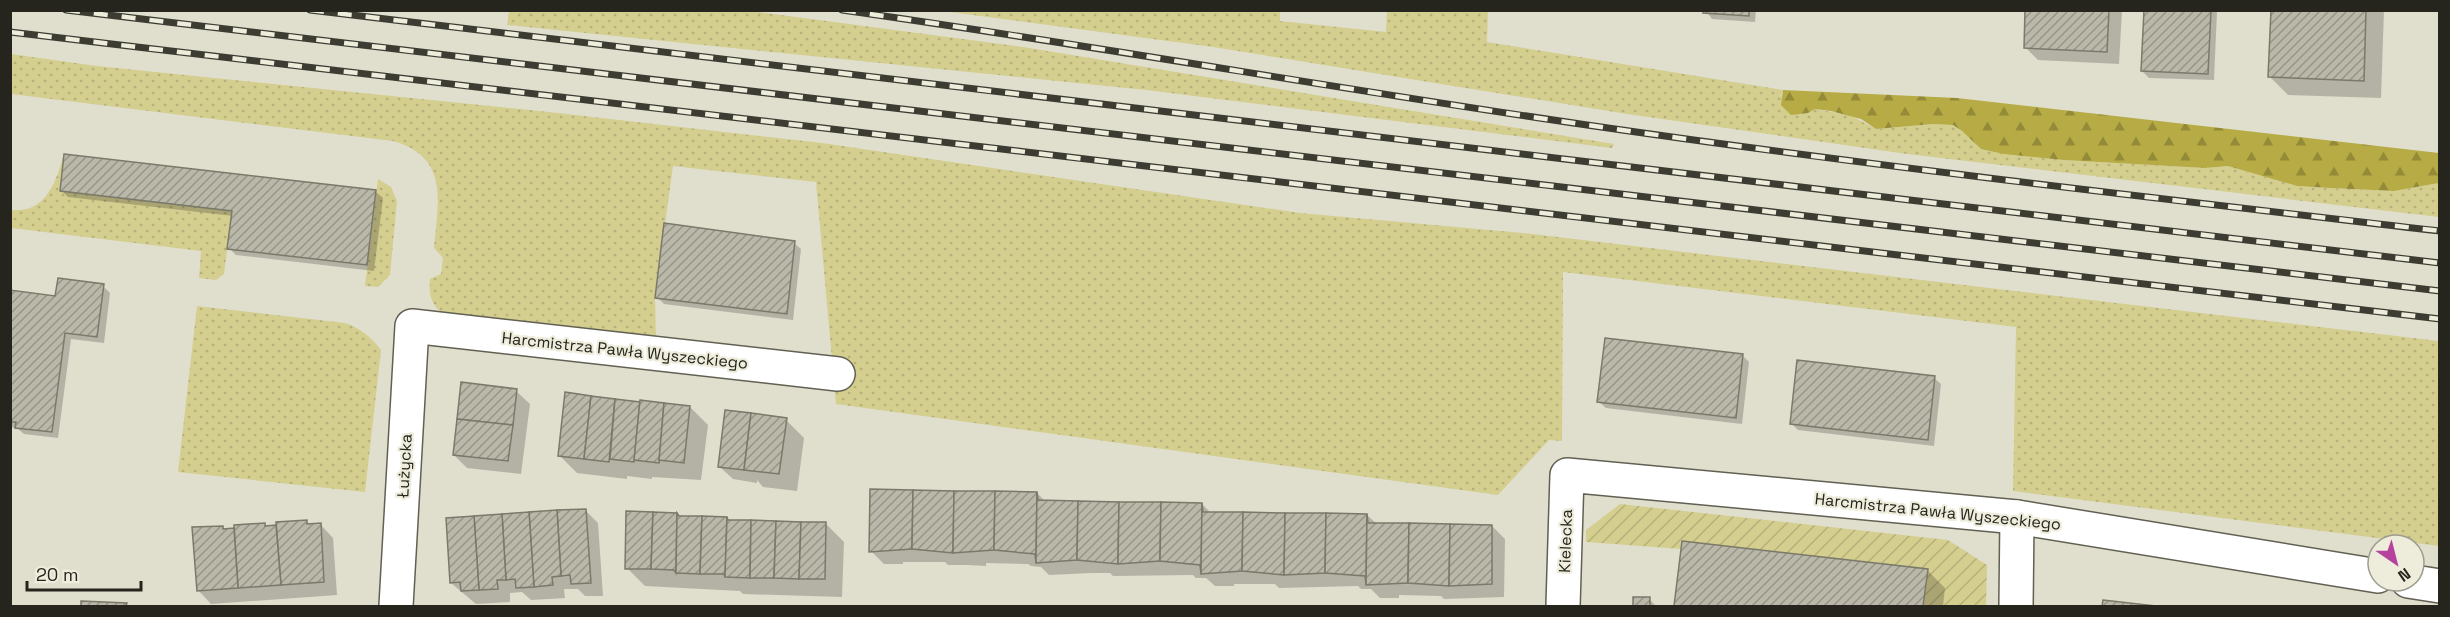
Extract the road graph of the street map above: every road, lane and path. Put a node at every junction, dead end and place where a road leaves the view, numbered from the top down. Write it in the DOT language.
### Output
graph roads {
  1 [pos="412,326"];
  2 [pos="838,374"];
  3 [pos="1567,475"];
  4 [pos="2017,517"];
  5 [pos="2366,574"];
  6 [pos="396,606"];
  7 [pos="1563,606"];
  8 [pos="2016,606"];
  1 -- 2 [label="street, Harcmistrza Pawła Wyszeckiego"];
  1 -- 6 [label="street, Łużycka"];
  3 -- 4 [label="street, Harcmistrza Pawła Wyszeckiego"];
  3 -- 7 [label="street, Kielecka"];
  4 -- 5 [label="street, Harcmistrza Pawła Wyszeckiego"];
  4 -- 8 [label="street"];
}
